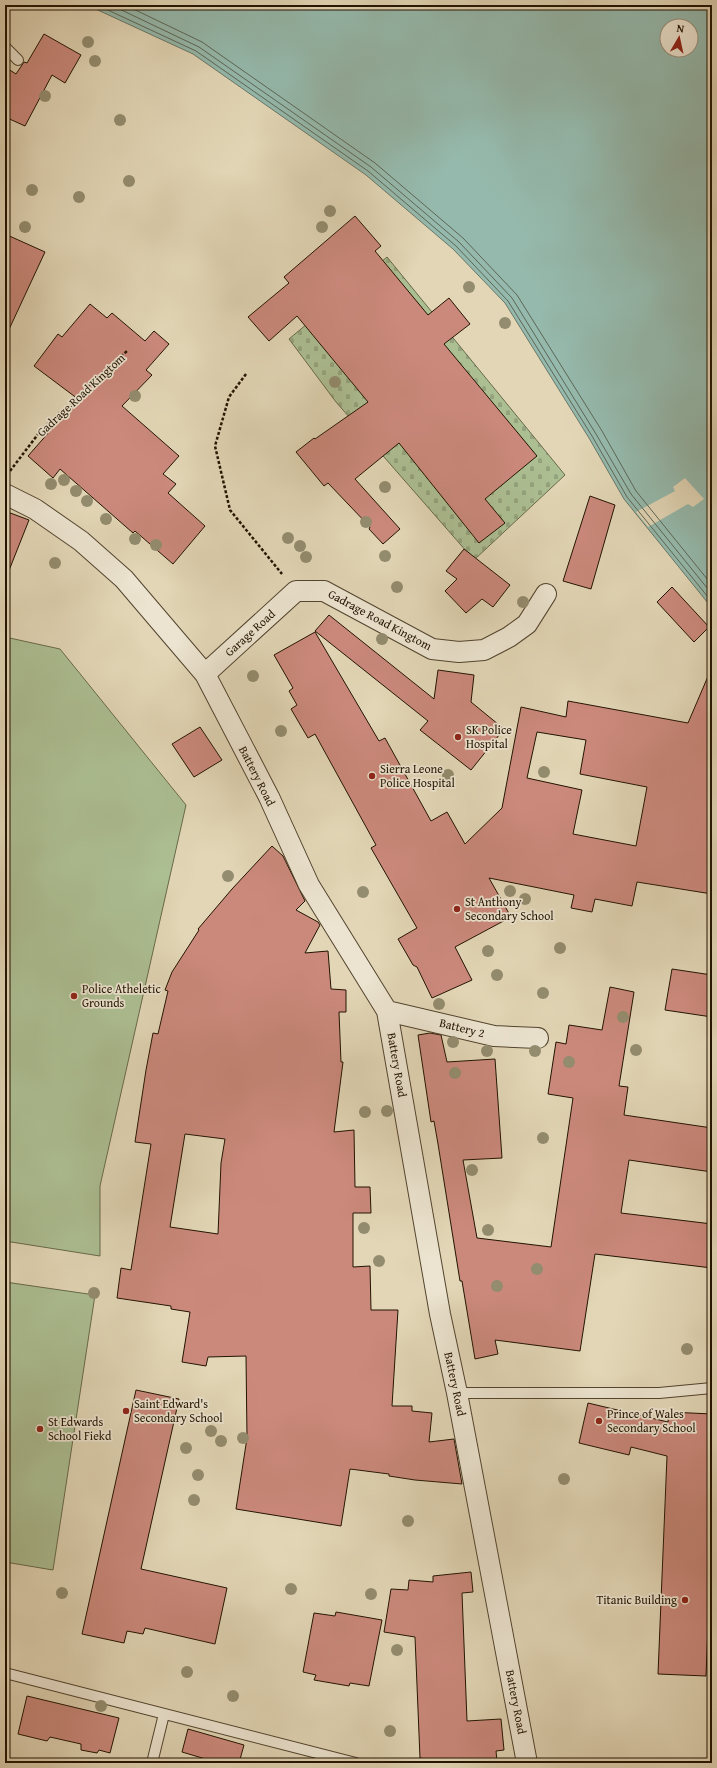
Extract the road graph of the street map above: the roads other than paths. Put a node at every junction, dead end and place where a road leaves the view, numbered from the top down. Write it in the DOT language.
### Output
graph roads {
  1 [pos="5,47"];
  2 [pos="18,60"];
  3 [pos="5,494"];
  4 [pos="296,591"];
  5 [pos="546,594"];
  6 [pos="205,674"];
  7 [pos="387,1011"];
  8 [pos="538,1038"];
  9 [pos="712,1388"];
  10 [pos="457,1393"];
  11 [pos="5,1673"];
  12 [pos="164,1714"];
  13 [pos="152,1763"];
  14 [pos="356,1763"];
  15 [pos="527,1763"];
  1 -- 2 [label="lane"];
  3 -- 6 [label="street, Battery Road"];
  4 -- 5 [label="street, Gadrage Road Kingtom"];
  4 -- 6 [label="street, Garage Road"];
  6 -- 7 [label="street, Battery Road"];
  7 -- 8 [label="street, Battery 2"];
  7 -- 10 [label="street, Battery Road"];
  9 -- 10 [label="lane"];
  10 -- 15 [label="street, Battery Road"];
  11 -- 12 [label="lane"];
  12 -- 13 [label="lane"];
  12 -- 14 [label="lane"];
}
